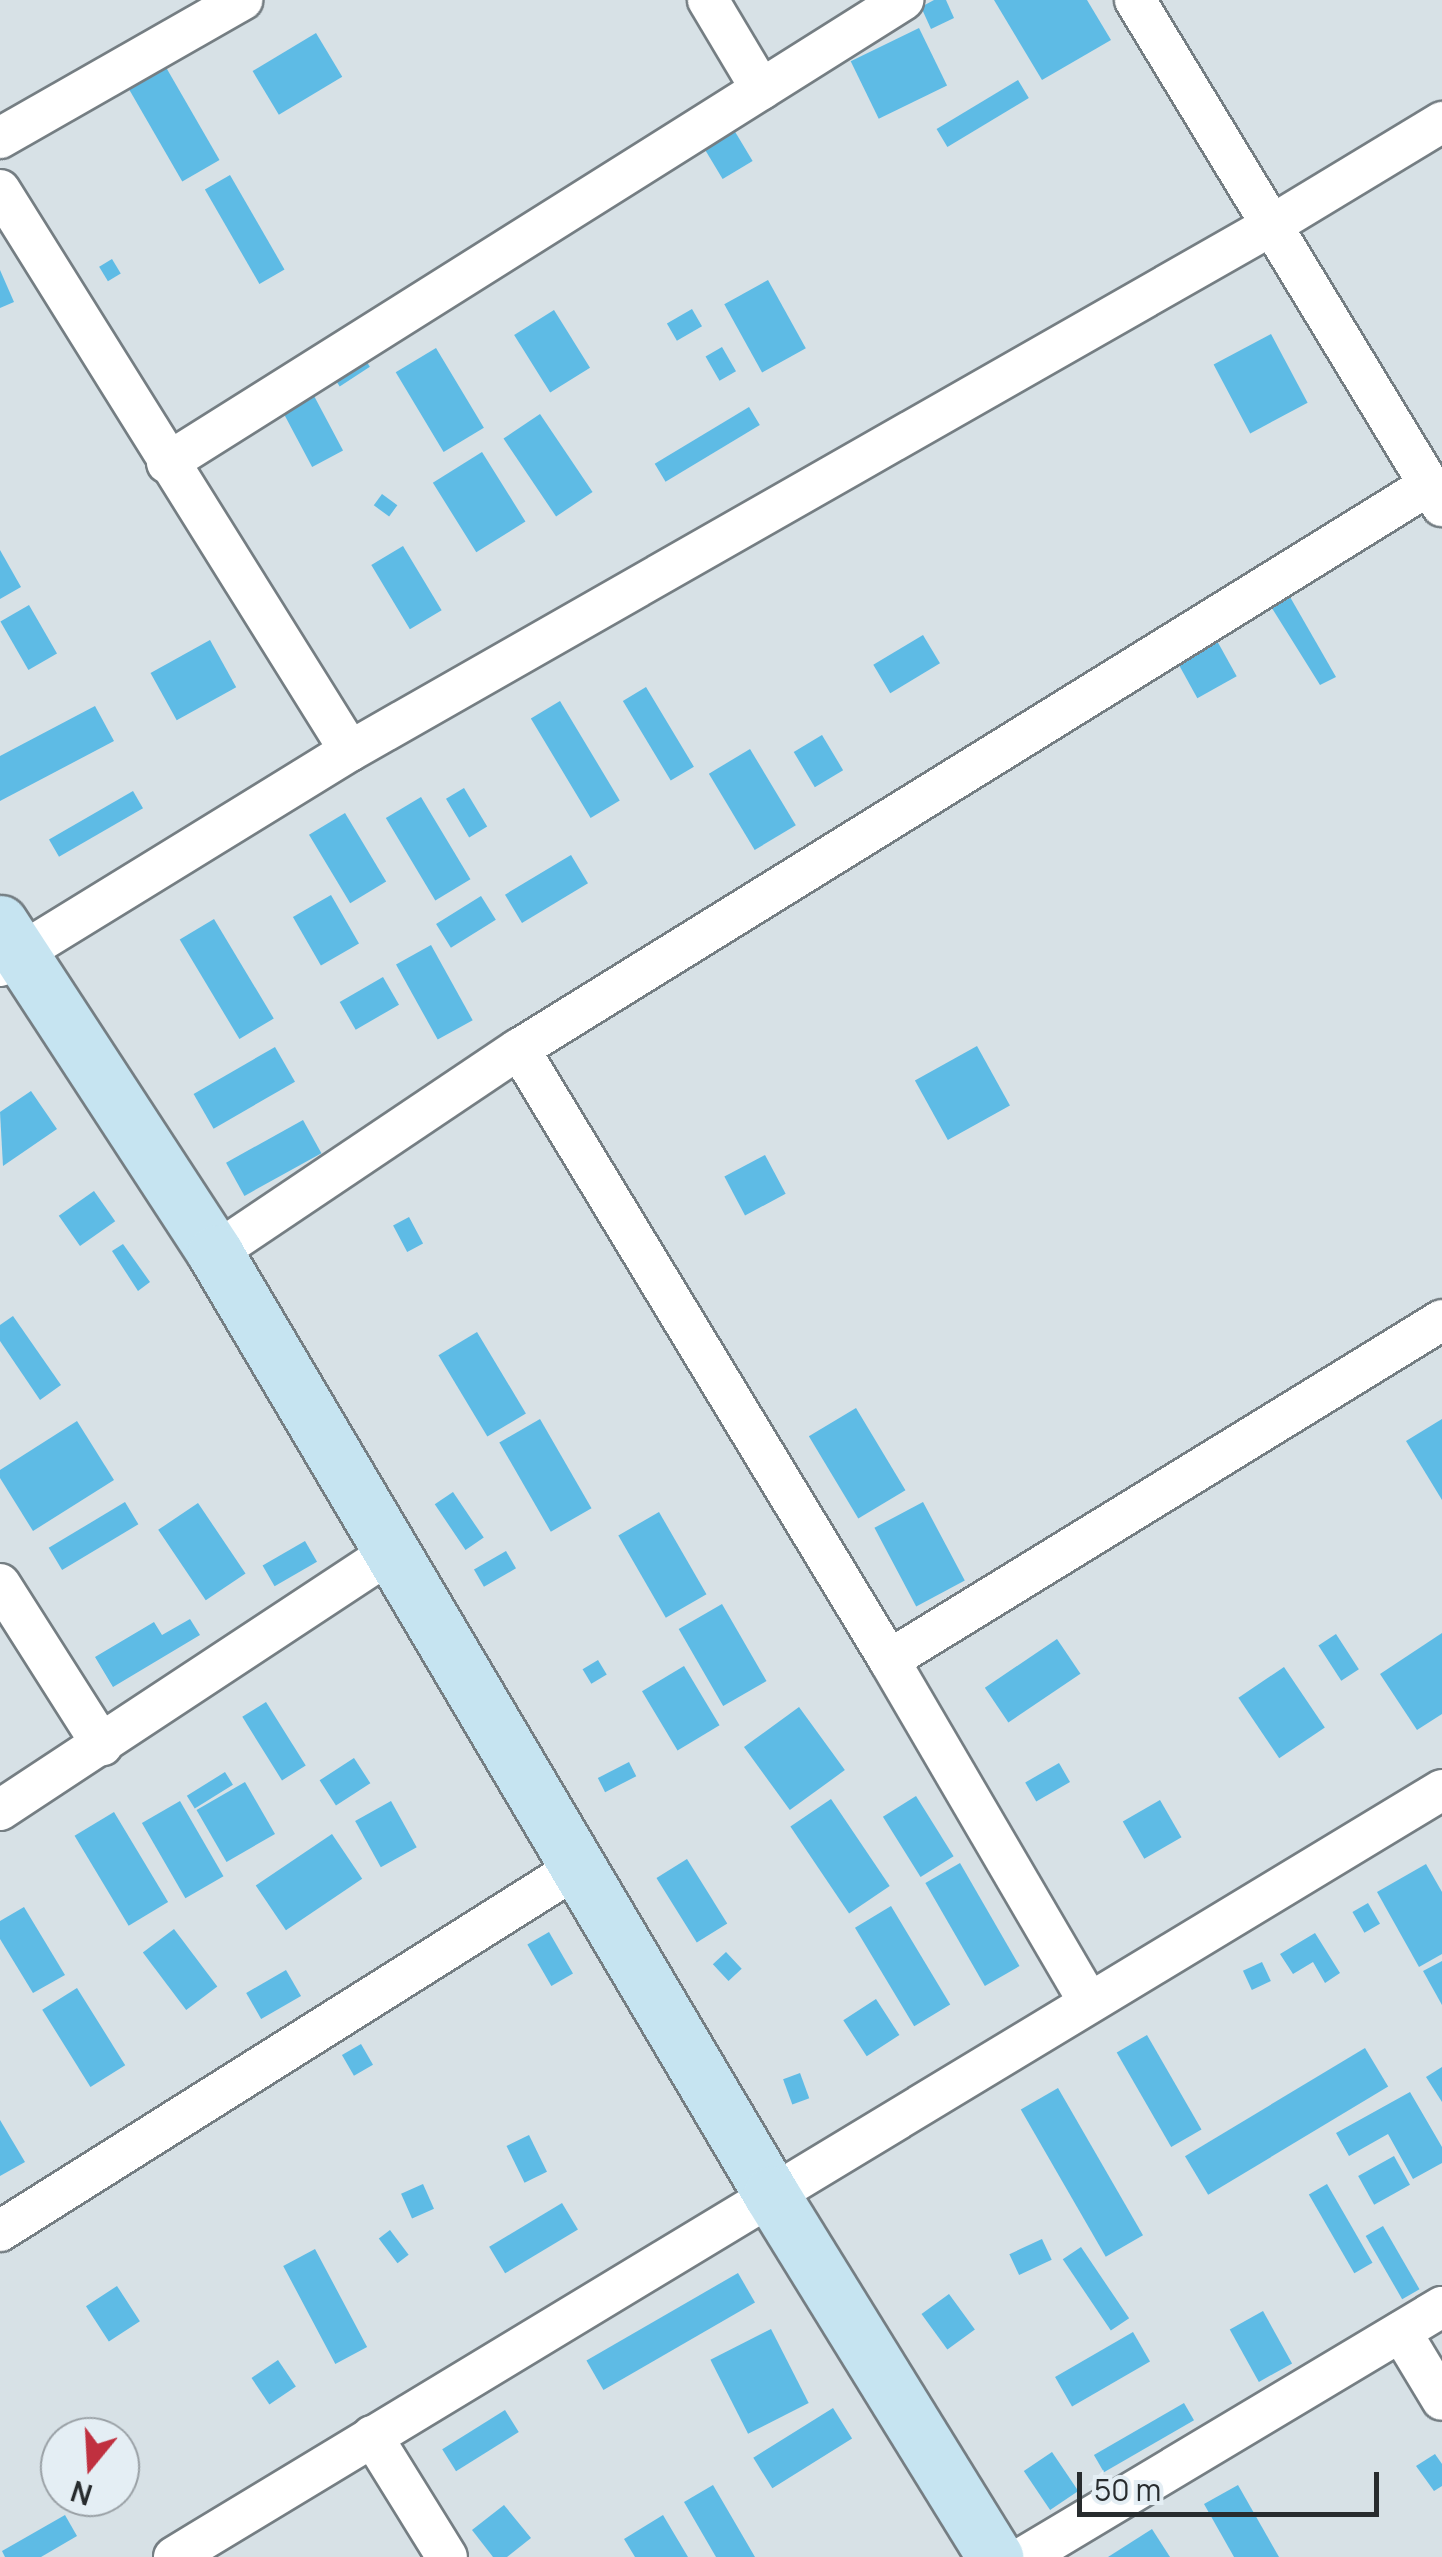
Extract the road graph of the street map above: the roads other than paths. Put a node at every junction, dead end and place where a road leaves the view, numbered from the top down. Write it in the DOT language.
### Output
graph roads {
  1 [pos="242,0"];
  2 [pos="708,0"];
  3 [pos="902,0"];
  4 [pos="1135,0"];
  5 [pos="761,89"];
  6 [pos="1442,122"];
  7 [pos="0,138"];
  8 [pos="0,190"];
  9 [pos="1272,226"];
  10 [pos="167,463"];
  11 [pos="1436,495"];
  12 [pos="350,750"];
  13 [pos="6,949"];
  14 [pos="519,1049"];
  15 [pos="215,1253"];
  16 [pos="1442,1320"];
  17 [pos="388,1554"];
  18 [pos="0,1584"];
  19 [pos="889,1660"];
  20 [pos="102,1746"];
  21 [pos="1442,1790"];
  22 [pos="0,1810"];
  23 [pos="578,1867"];
  24 [pos="1088,2000"];
  25 [pos="771,2194"];
  26 [pos="0,2231"];
  27 [pos="1442,2307"];
  28 [pos="1400,2332"];
  29 [pos="1442,2400"];
  30 [pos="372,2436"];
  31 [pos="174,2557"];
  32 [pos="448,2557"];
  33 [pos="996,2557"];
  34 [pos="1024,2557"];
  1 -- 7 [label="street"];
  2 -- 5 [label="street"];
  3 -- 5 [label="street"];
  4 -- 9 [label="street"];
  5 -- 10 [label="street"];
  6 -- 9 [label="street"];
  8 -- 10 [label="street"];
  9 -- 11 [label="street"];
  9 -- 12 [label="street"];
  10 -- 12 [label="street"];
  11 -- 14 [label="street"];
  12 -- 13 [label="street"];
  13 -- 15 [label="street"];
  14 -- 15 [label="street"];
  14 -- 19 [label="street"];
  15 -- 17 [label="street"];
  16 -- 19 [label="street"];
  17 -- 20 [label="street"];
  17 -- 23 [label="street"];
  18 -- 20 [label="street"];
  19 -- 24 [label="street"];
  20 -- 22 [label="street"];
  21 -- 24 [label="street"];
  23 -- 25 [label="street"];
  23 -- 26 [label="street"];
  24 -- 25 [label="street"];
  25 -- 30 [label="street"];
  25 -- 33 [label="street"];
  27 -- 28 [label="street"];
  28 -- 29 [label="street"];
  28 -- 34 [label="street"];
  30 -- 31 [label="street"];
  30 -- 32 [label="street"];
}
